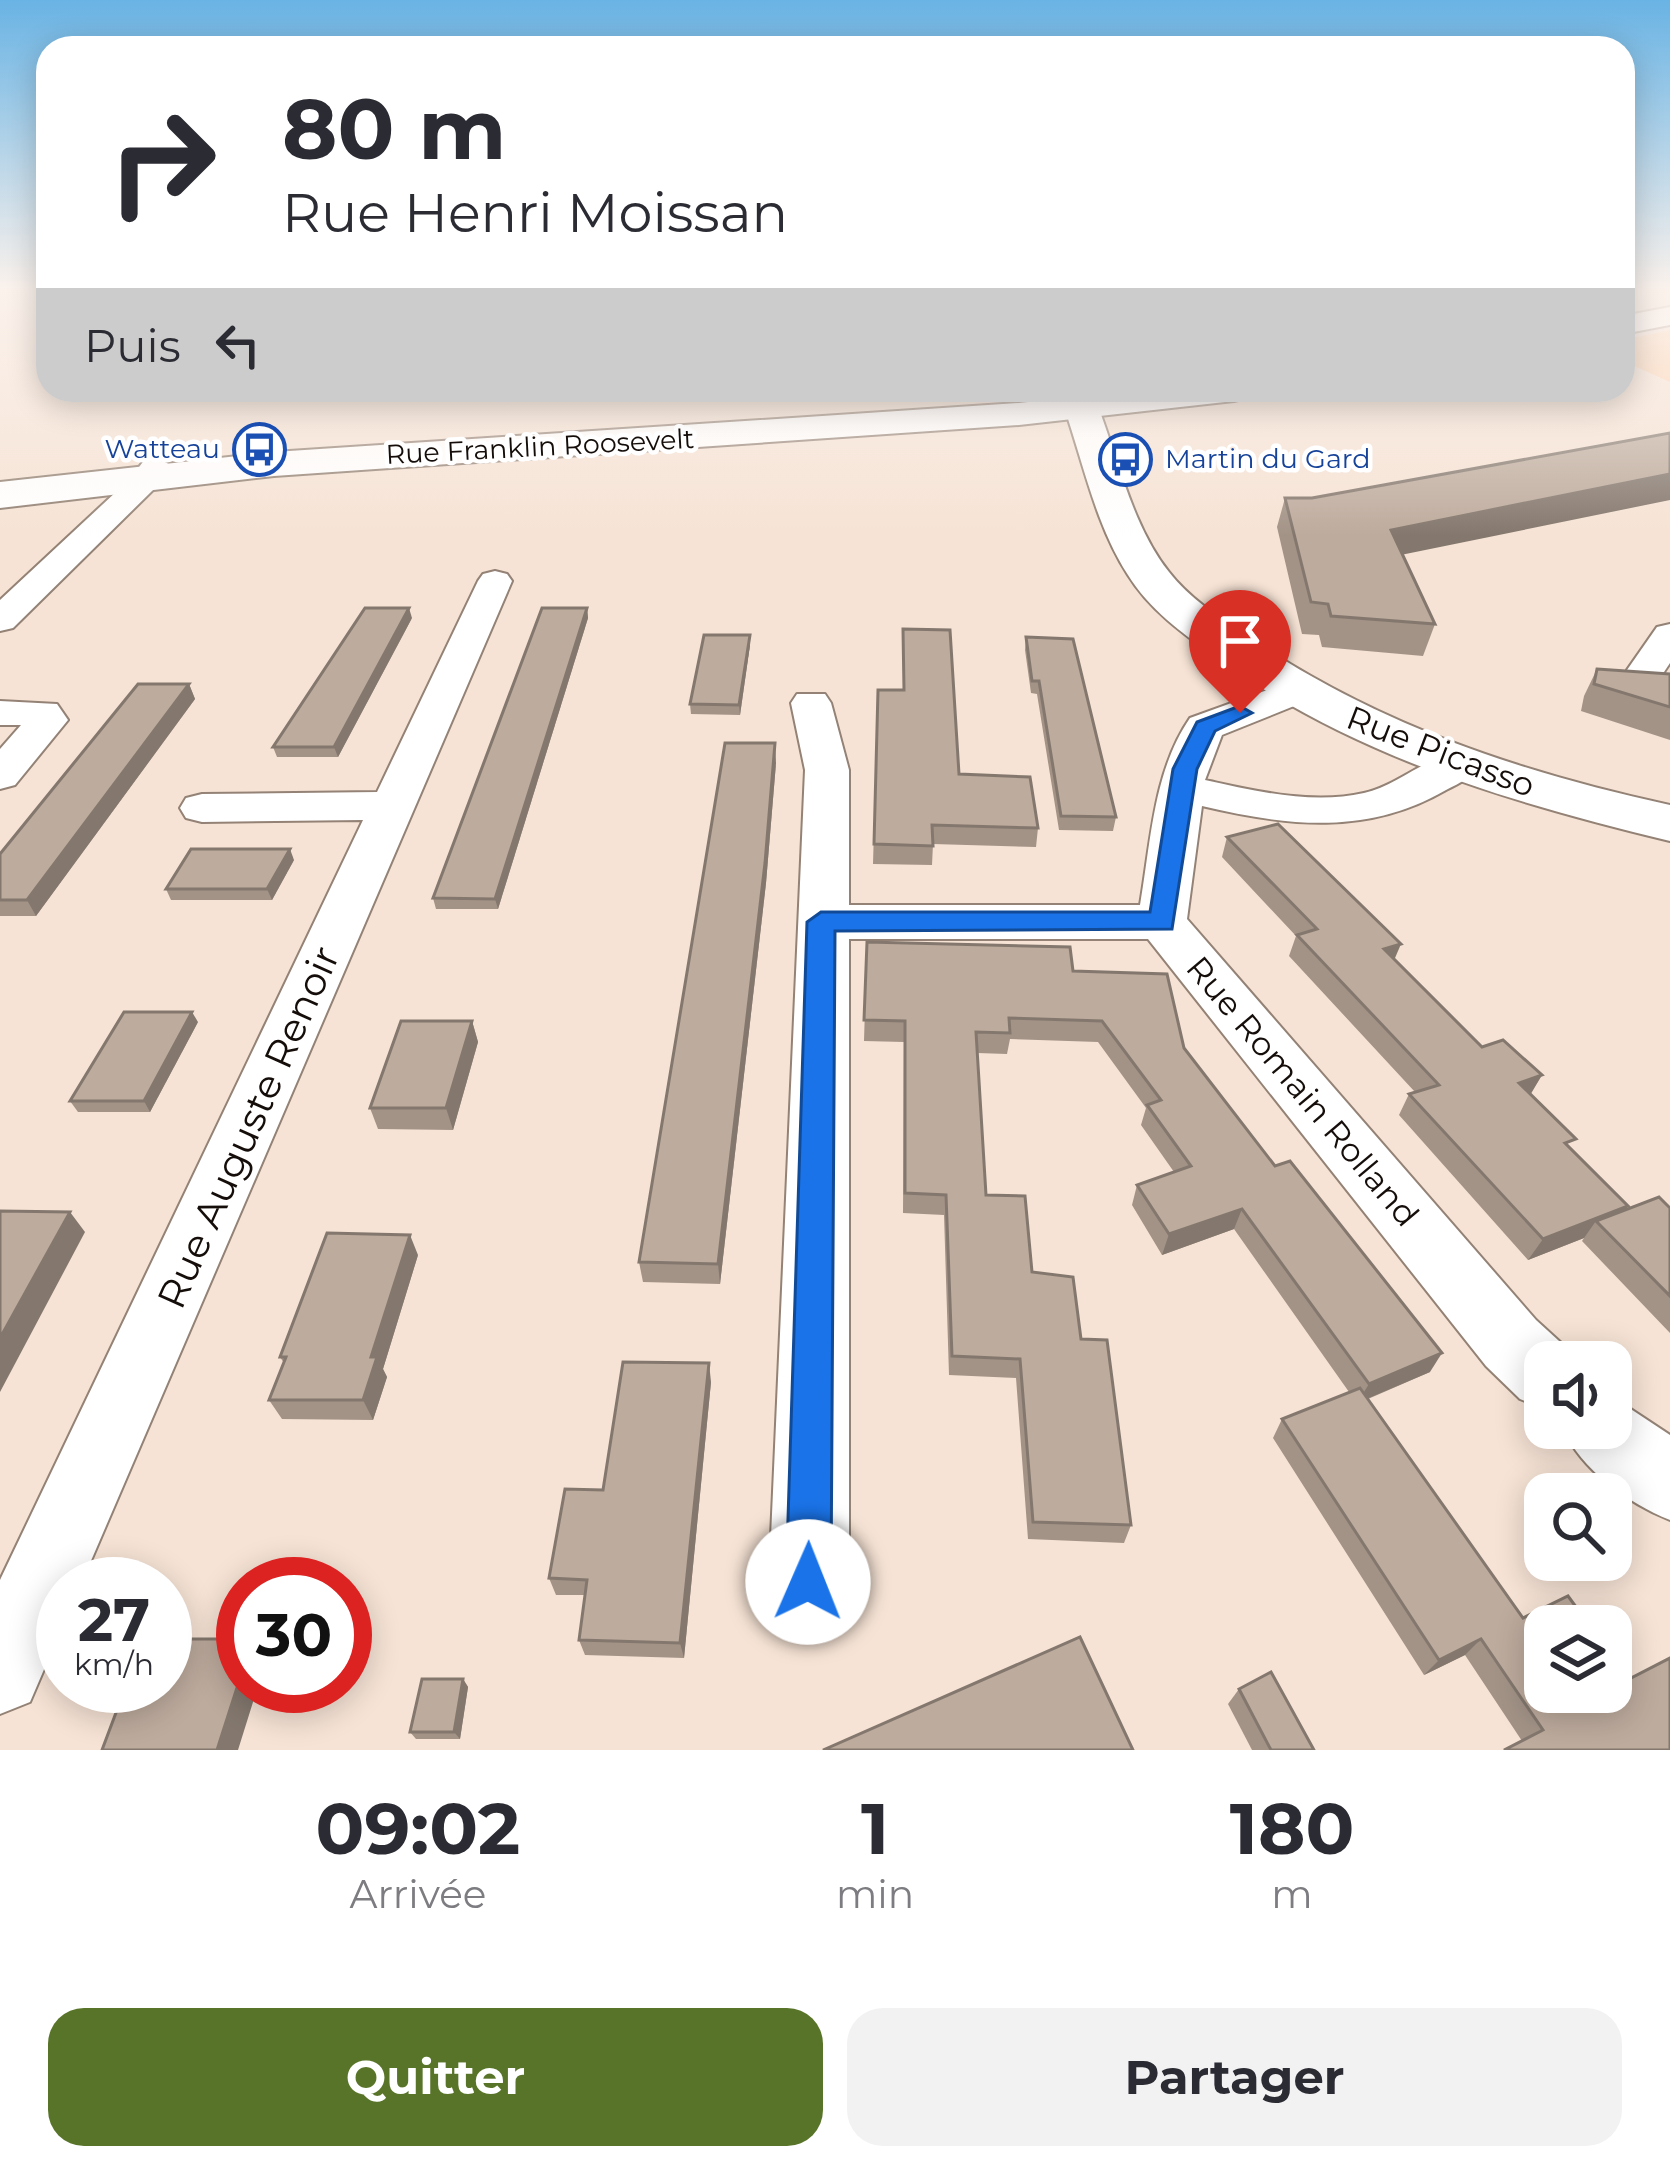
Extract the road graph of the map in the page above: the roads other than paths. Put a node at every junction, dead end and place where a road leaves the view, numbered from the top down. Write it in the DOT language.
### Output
graph roads {
  1 [pos="1102,402"];
  2 [pos="1080,404"];
  3 [pos="151,471"];
  4 [pos="0,485"];
  5 [pos="0,496"];
  6 [pos="495,581"];
  7 [pos="0,620"];
  8 [pos="1670,635"];
  9 [pos="1646,670"];
  10 [pos="1294,692"];
  11 [pos="812,703"];
  12 [pos="0,713"];
  13 [pos="1462,763"];
  14 [pos="0,776"];
  15 [pos="1182,788"];
  16 [pos="393,806"];
  17 [pos="202,808"];
  18 [pos="1670,824"];
  19 [pos="821,922"];
  20 [pos="1162,922"];
  21 [pos="1524,1355"];
  22 [pos="1627,1449"];
  23 [pos="1670,1482"];
  24 [pos="808,1582"];
  25 [pos="0,1672"];
  1 -- 2 [label="main road, Rue Franklin Roosevelt"];
  2 -- 3 [label="main road, Rue Franklin Roosevelt"];
  2 -- 10 [label="street, Rue Picasso"];
  3 -- 4 [label="main road, Rue Franklin Roosevelt"];
  3 -- 5 [label="main road, Rue Franklin Roosevelt"];
  3 -- 7 [label="street"];
  6 -- 16 [label="street, Rue Auguste Renoir"];
  8 -- 9 [label="street"];
  10 -- 13 [label="street, Rue Picasso"];
  10 -- 15 [label="street"];
  11 -- 19 [label="street"];
  12 -- 14 [label="street"];
  13 -- 15 [label="street"];
  13 -- 18 [label="street, Rue Picasso"];
  15 -- 20 [label="street"];
  16 -- 17 [label="street"];
  16 -- 25 [label="street, Rue Auguste Renoir"];
  19 -- 20 [label="street"];
  19 -- 24 [label="street"];
  20 -- 21 [label="street, Rue Romain Rolland"];
  22 -- 23 [label="street"];
}
